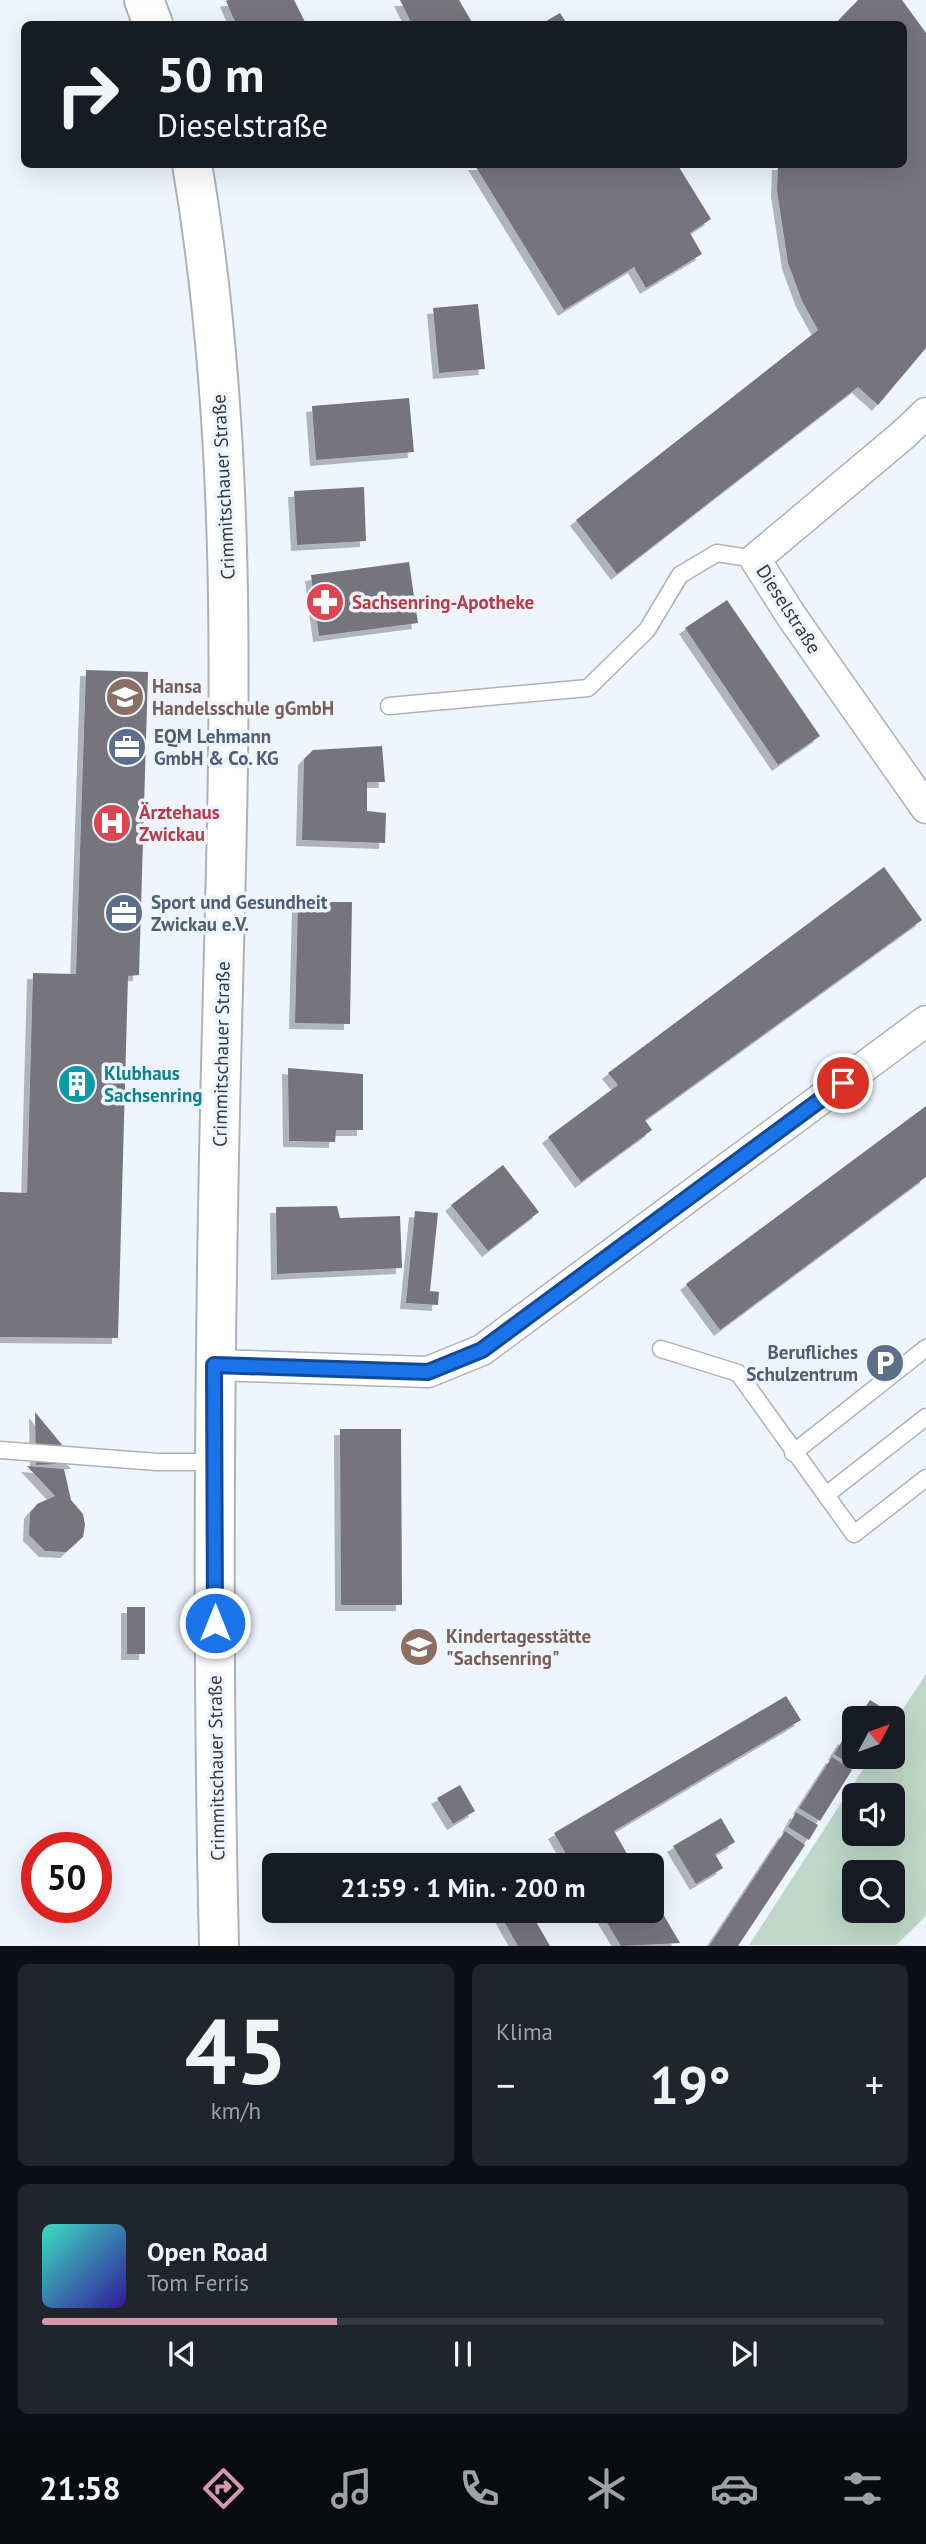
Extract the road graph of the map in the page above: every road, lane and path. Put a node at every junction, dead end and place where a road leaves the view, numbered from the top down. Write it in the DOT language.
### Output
graph roads {
  1 [pos="144,0"];
  2 [pos="152,21"];
  3 [pos="193,168"];
  4 [pos="926,413"];
  5 [pos="755,559"];
  6 [pos="388,706"];
  7 [pos="926,808"];
  8 [pos="926,1021"];
  9 [pos="926,1348"];
  10 [pos="661,1349"];
  11 [pos="214,1365"];
  12 [pos="926,1417"];
  13 [pos="0,1450"];
  14 [pos="793,1453"];
  15 [pos="214,1462"];
  16 [pos="926,1478"];
  17 [pos="826,1495"];
  18 [pos="219,1945"];
  1 -- 2 [label="main road"];
  3 -- 11 [label="main road, Crimmitschauer Straße"];
  4 -- 5 [label="street, Dieselstraße"];
  5 -- 6 [label="lane"];
  5 -- 7 [label="street, Dieselstraße"];
  8 -- 11 [label="street"];
  9 -- 14 [label="lane"];
  10 -- 14 [label="lane"];
  11 -- 15 [label="main road, Crimmitschauer Straße"];
  12 -- 17 [label="lane"];
  13 -- 15 [label="lane"];
  14 -- 17 [label="lane"];
  15 -- 18 [label="main road, Crimmitschauer Straße"];
  16 -- 17 [label="lane"];
}
